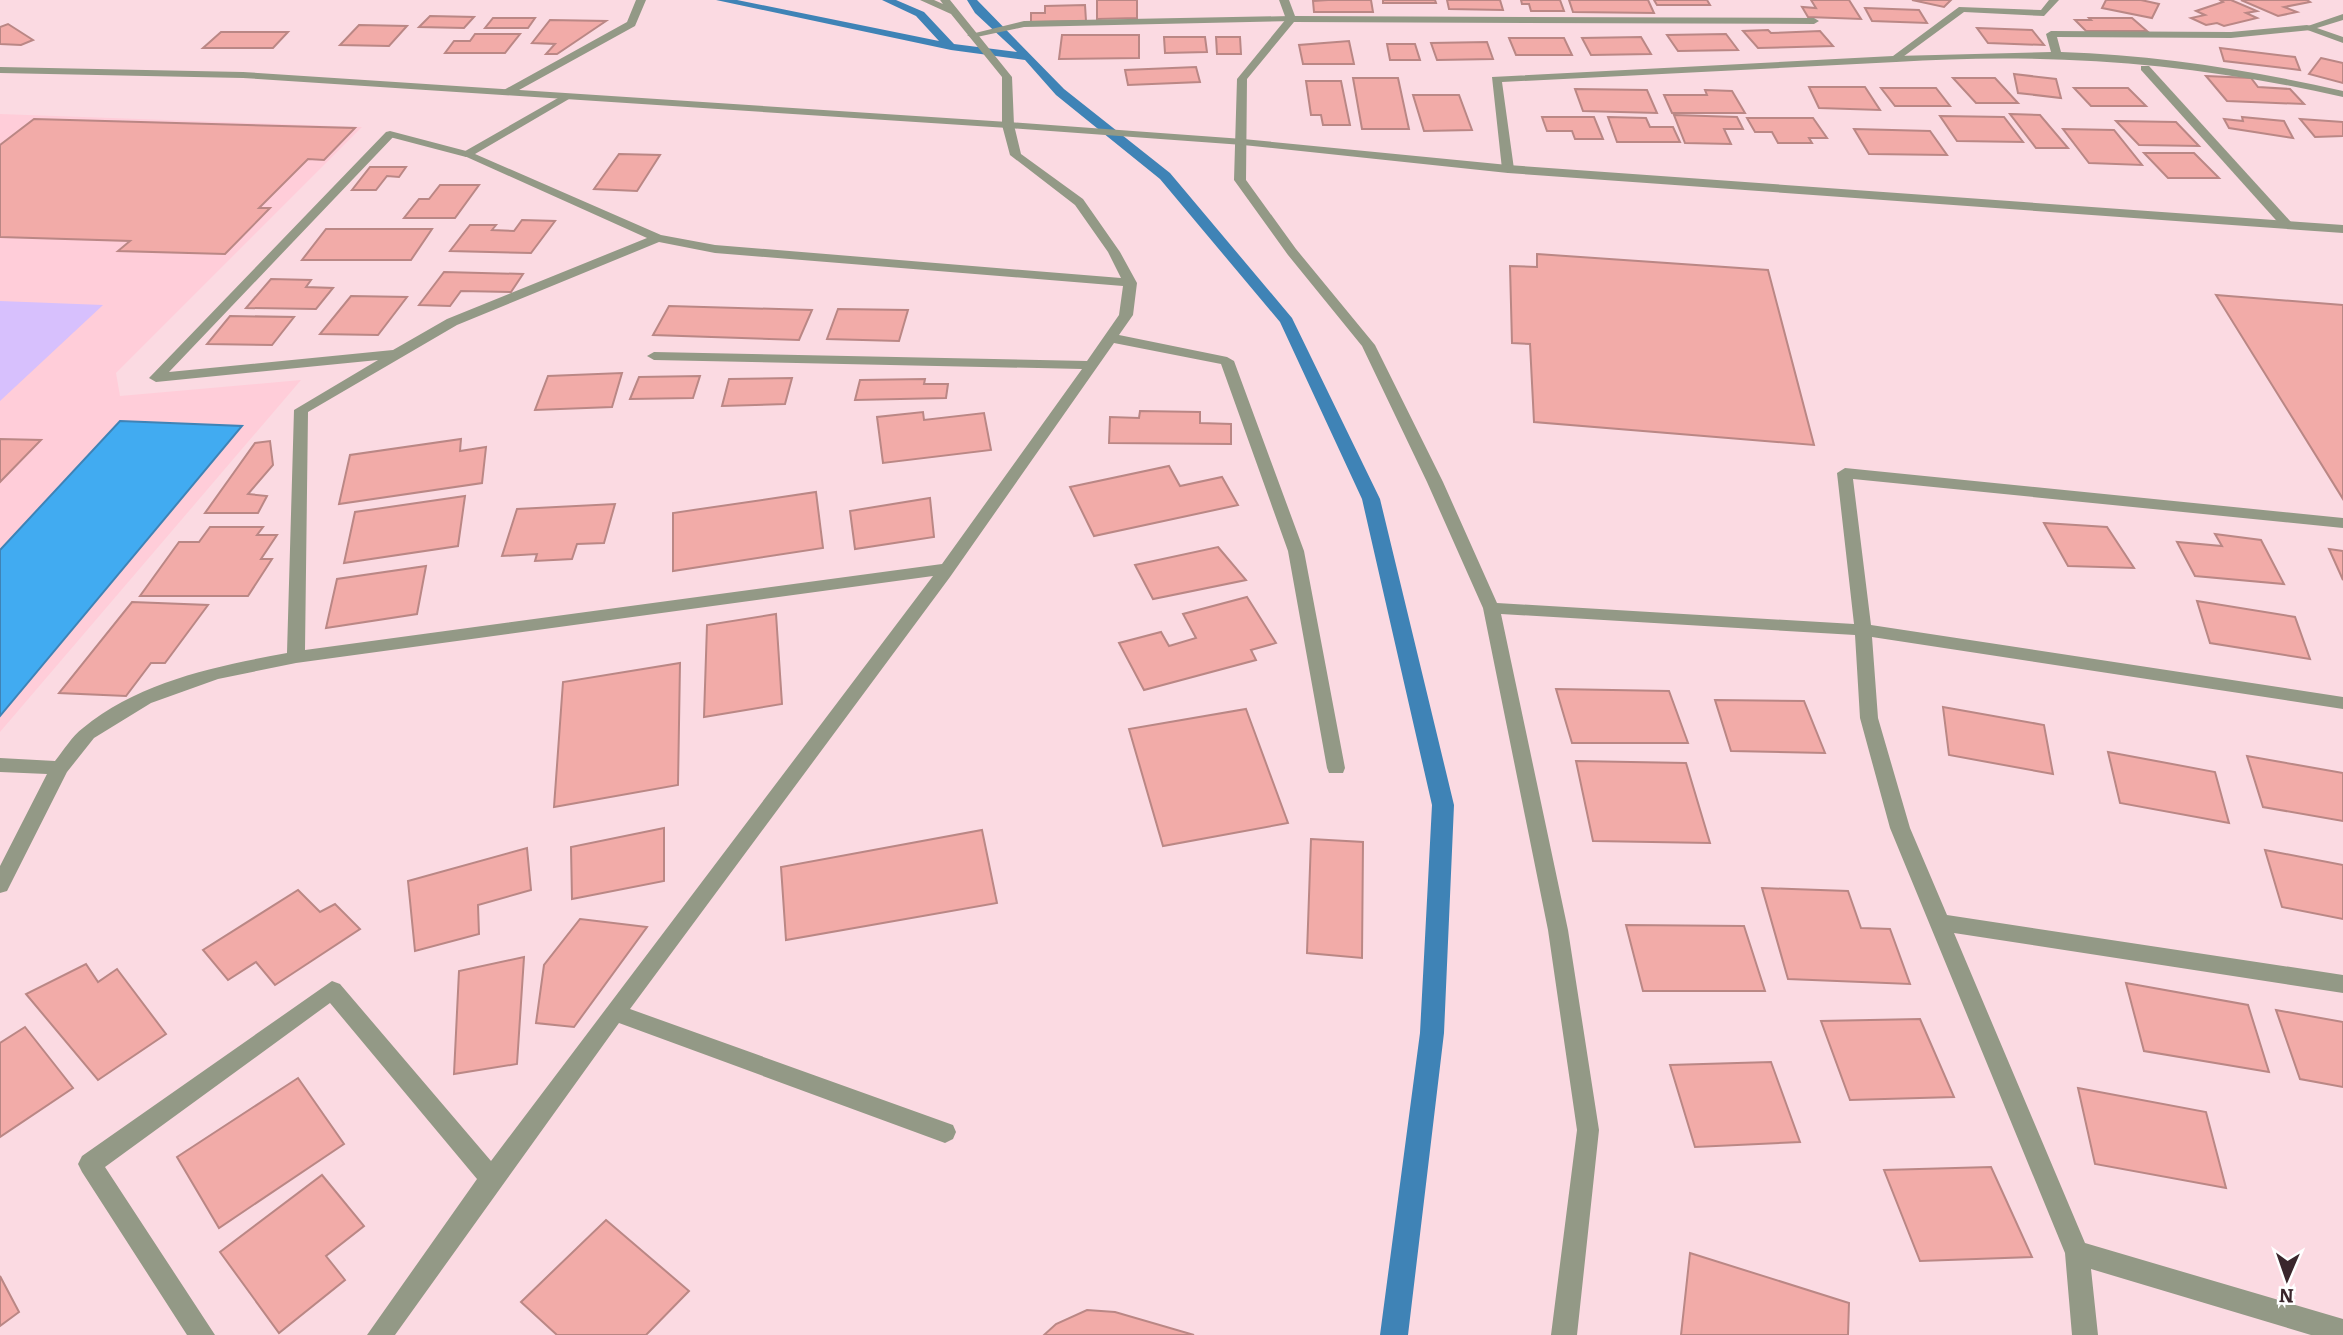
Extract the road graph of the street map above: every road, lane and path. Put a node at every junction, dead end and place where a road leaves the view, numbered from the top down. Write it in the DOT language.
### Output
graph roads {
  1 [pos="641,0"];
  2 [pos="925,0"];
  3 [pos="945,0"];
  4 [pos="1284,0"];
  5 [pos="2054,0"];
  6 [pos="952,11"];
  7 [pos="2343,17"];
  8 [pos="1291,19"];
  9 [pos="1814,22"];
  10 [pos="2307,28"];
  11 [pos="972,35"];
  12 [pos="2343,40"];
  13 [pos="2057,56"];
  14 [pos="1896,59"];
  15 [pos="2145,68"];
  16 [pos="0,70"];
  17 [pos="506,93"];
  18 [pos="2343,94"];
  19 [pos="565,97"];
  20 [pos="1008,125"];
  21 [pos="1243,142"];
  22 [pos="466,154"];
  23 [pos="1508,169"];
  24 [pos="2287,225"];
  25 [pos="2343,229"];
  26 [pos="658,238"];
  27 [pos="1129,284"];
  28 [pos="1111,338"];
  29 [pos="396,353"];
  30 [pos="654,356"];
  31 [pos="1093,365"];
  32 [pos="2343,523"];
  33 [pos="946,569"];
  34 [pos="1491,608"];
  35 [pos="1864,630"];
  36 [pos="296,657"];
  37 [pos="2343,703"];
  38 [pos="0,765"];
  39 [pos="60,768"];
  40 [pos="1336,768"];
  41 [pos="0,885"];
  42 [pos="1942,923"];
  43 [pos="2343,984"];
  44 [pos="614,1012"];
  45 [pos="945,1132"];
  46 [pos="490,1177"];
  47 [pos="2077,1253"];
  48 [pos="388,1332"];
  49 [pos="2343,1332"];
  50 [pos="202,1335"];
  51 [pos="1564,1335"];
  52 [pos="2085,1335"];
  1 -- 17 [label="street"];
  2 -- 6 [label="street"];
  3 -- 6 [label="street"];
  4 -- 8 [label="street"];
  5 -- 14 [label="street"];
  6 -- 11 [label="street"];
  7 -- 10 [label="street"];
  8 -- 9 [label="street"];
  8 -- 11 [label="street"];
  8 -- 21 [label="street"];
  10 -- 12 [label="street"];
  10 -- 13 [label="street"];
  11 -- 20 [label="street"];
  13 -- 14 [label="street"];
  13 -- 18 [label="street"];
  14 -- 23 [label="street"];
  15 -- 24 [label="street"];
  16 -- 17 [label="street"];
  17 -- 19 [label="street"];
  19 -- 20 [label="street"];
  19 -- 22 [label="street"];
  20 -- 21 [label="street"];
  20 -- 27 [label="street"];
  21 -- 23 [label="street"];
  21 -- 34 [label="street"];
  22 -- 26 [label="street"];
  22 -- 29 [label="street"];
  23 -- 24 [label="street"];
  24 -- 25 [label="street"];
  26 -- 27 [label="street"];
  26 -- 29 [label="street"];
  27 -- 28 [label="street"];
  28 -- 31 [label="street"];
  28 -- 40 [label="street"];
  29 -- 36 [label="street"];
  30 -- 31 [label="street"];
  31 -- 33 [label="street"];
  32 -- 35 [label="street"];
  33 -- 36 [label="street"];
  33 -- 44 [label="street"];
  34 -- 35 [label="street"];
  34 -- 51 [label="street"];
  35 -- 37 [label="street"];
  35 -- 42 [label="street"];
  36 -- 39 [label="street"];
  38 -- 39 [label="street"];
  39 -- 41 [label="street"];
  42 -- 43 [label="street"];
  42 -- 47 [label="street"];
  44 -- 45 [label="street"];
  44 -- 46 [label="street"];
  46 -- 48 [label="street"];
  46 -- 50 [label="street"];
  47 -- 49 [label="street"];
  47 -- 52 [label="street"];
}
